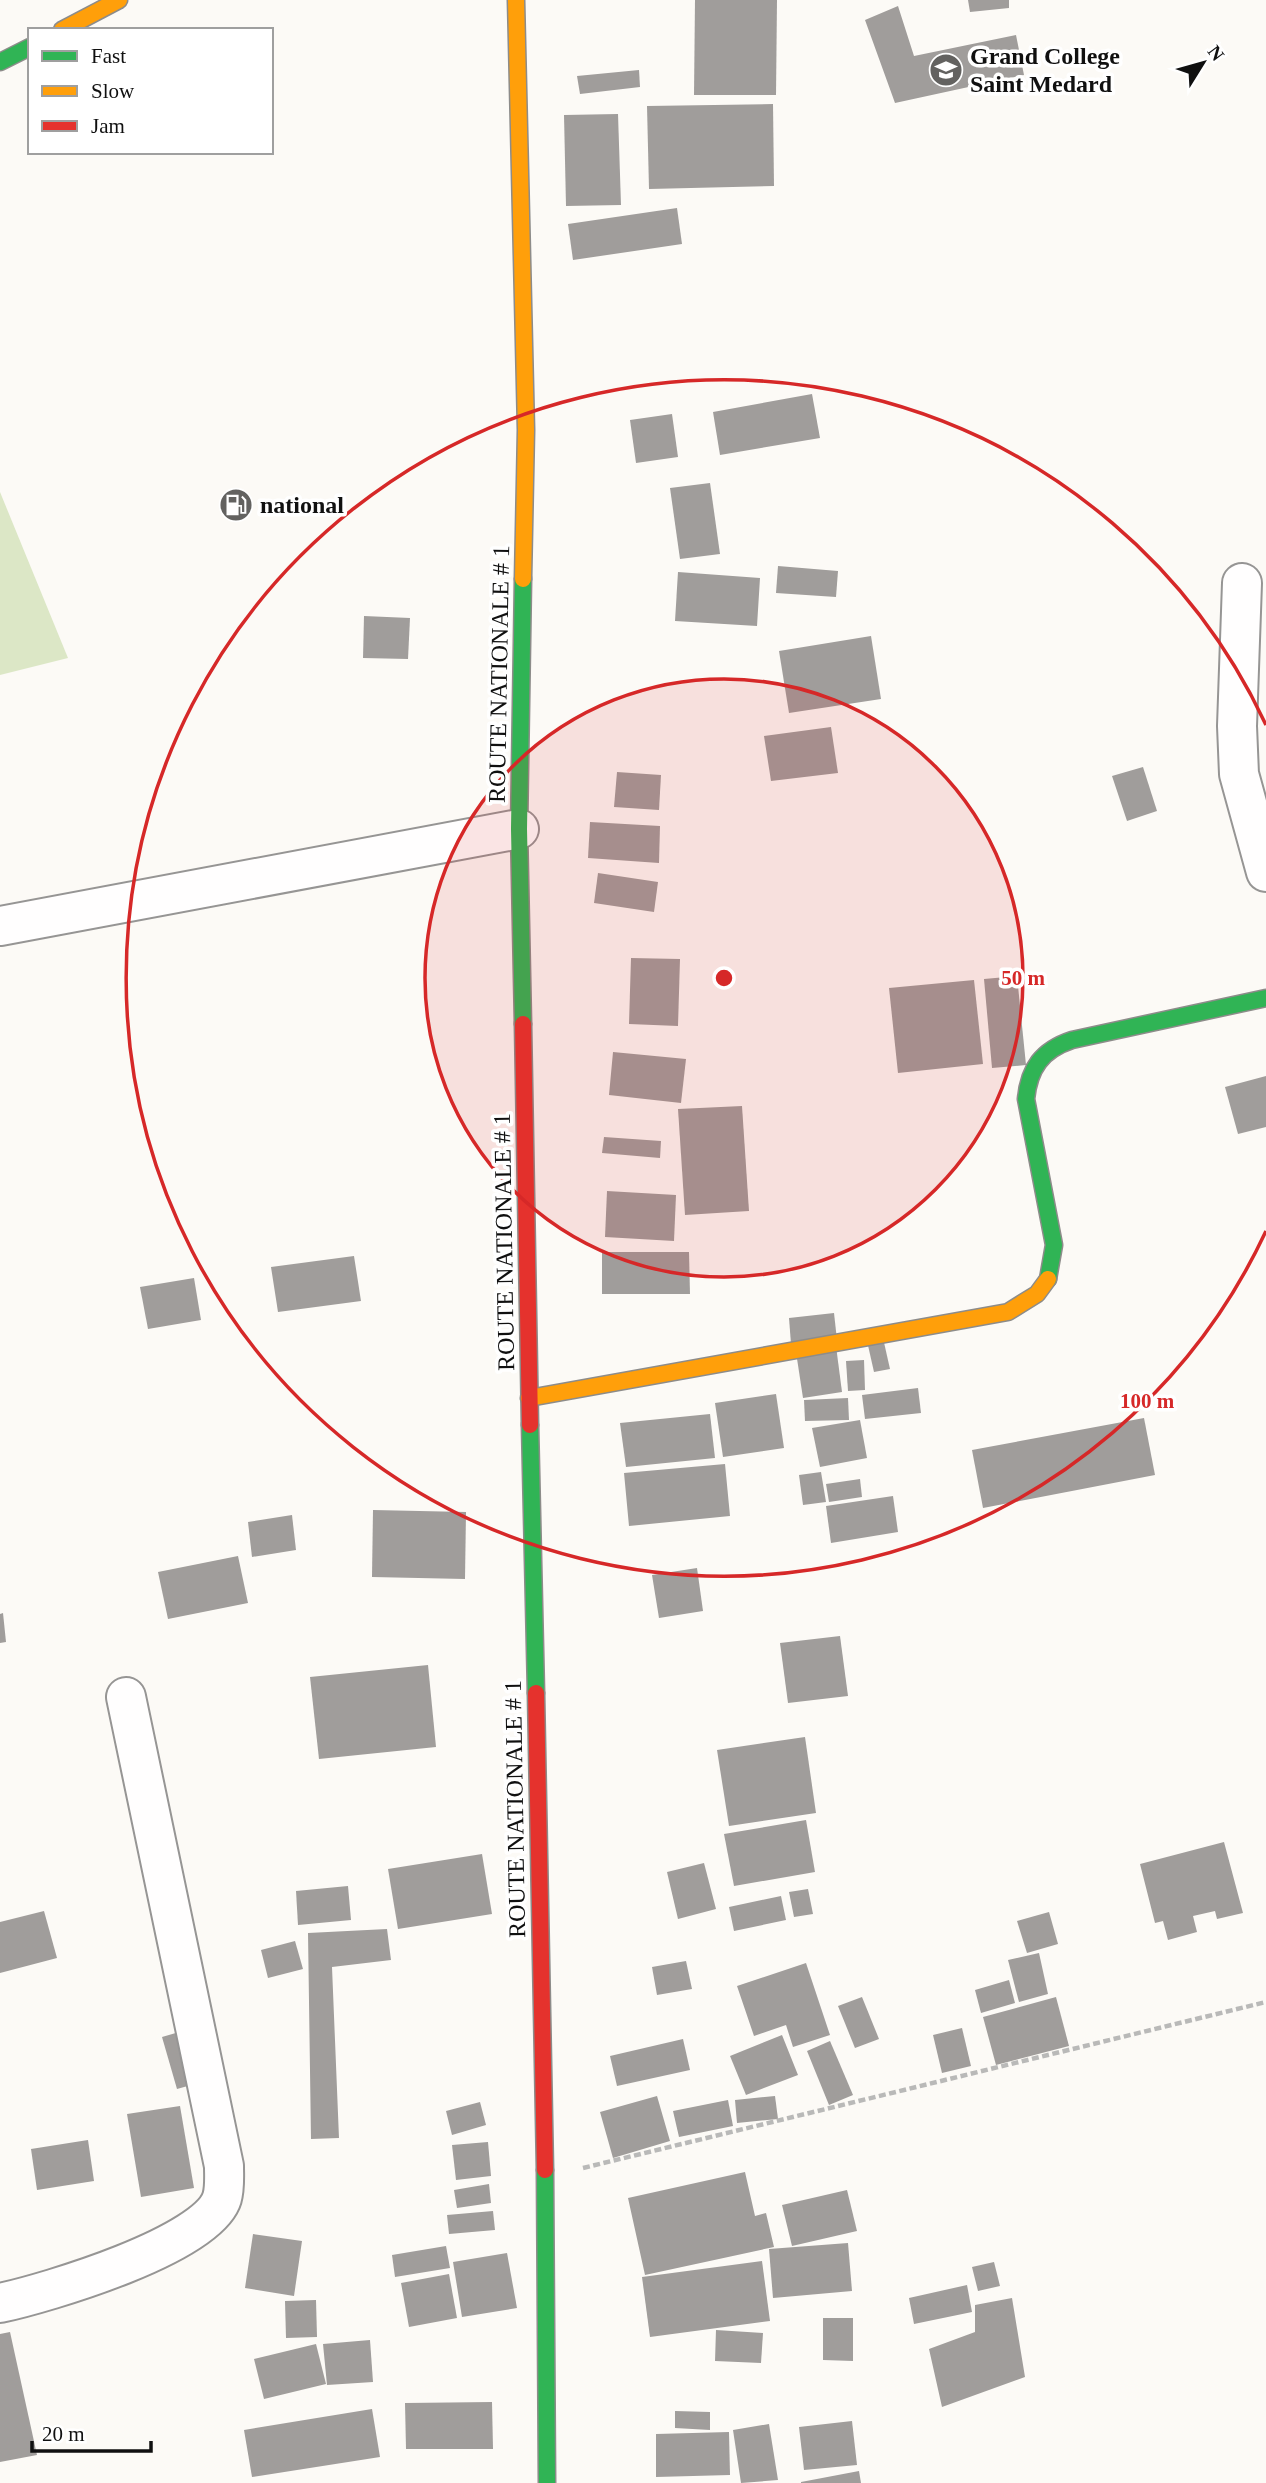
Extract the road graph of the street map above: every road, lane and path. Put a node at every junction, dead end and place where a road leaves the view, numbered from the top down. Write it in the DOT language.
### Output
graph roads {
  1 [pos="119,0"];
  2 [pos="516,0"];
  3 [pos="66,28"];
  4 [pos="28,48"];
  5 [pos="0,62"];
  6 [pos="1242,583"];
  7 [pos="519,829"];
  8 [pos="1266,872"];
  9 [pos="0,926"];
  10 [pos="1266,998"];
  11 [pos="529,1398"];
  12 [pos="126,1697"];
  13 [pos="1266,2002"];
  14 [pos="545,2178"];
  15 [pos="0,2303"];
  16 [pos="547,2483"];
  1 -- 3 [label="main road"];
  2 -- 7 [label="main road, ROUTE NATIONALE # 1"];
  4 -- 5 [label="main road"];
  6 -- 8 [label="street"];
  7 -- 9 [label="street"];
  7 -- 11 [label="main road, ROUTE NATIONALE # 1"];
  10 -- 11 [label="main road"];
  11 -- 14 [label="main road, ROUTE NATIONALE # 1"];
  12 -- 15 [label="street"];
  13 -- 14 [label="path"];
  14 -- 16 [label="main road, ROUTE NATIONALE # 1"];
}
